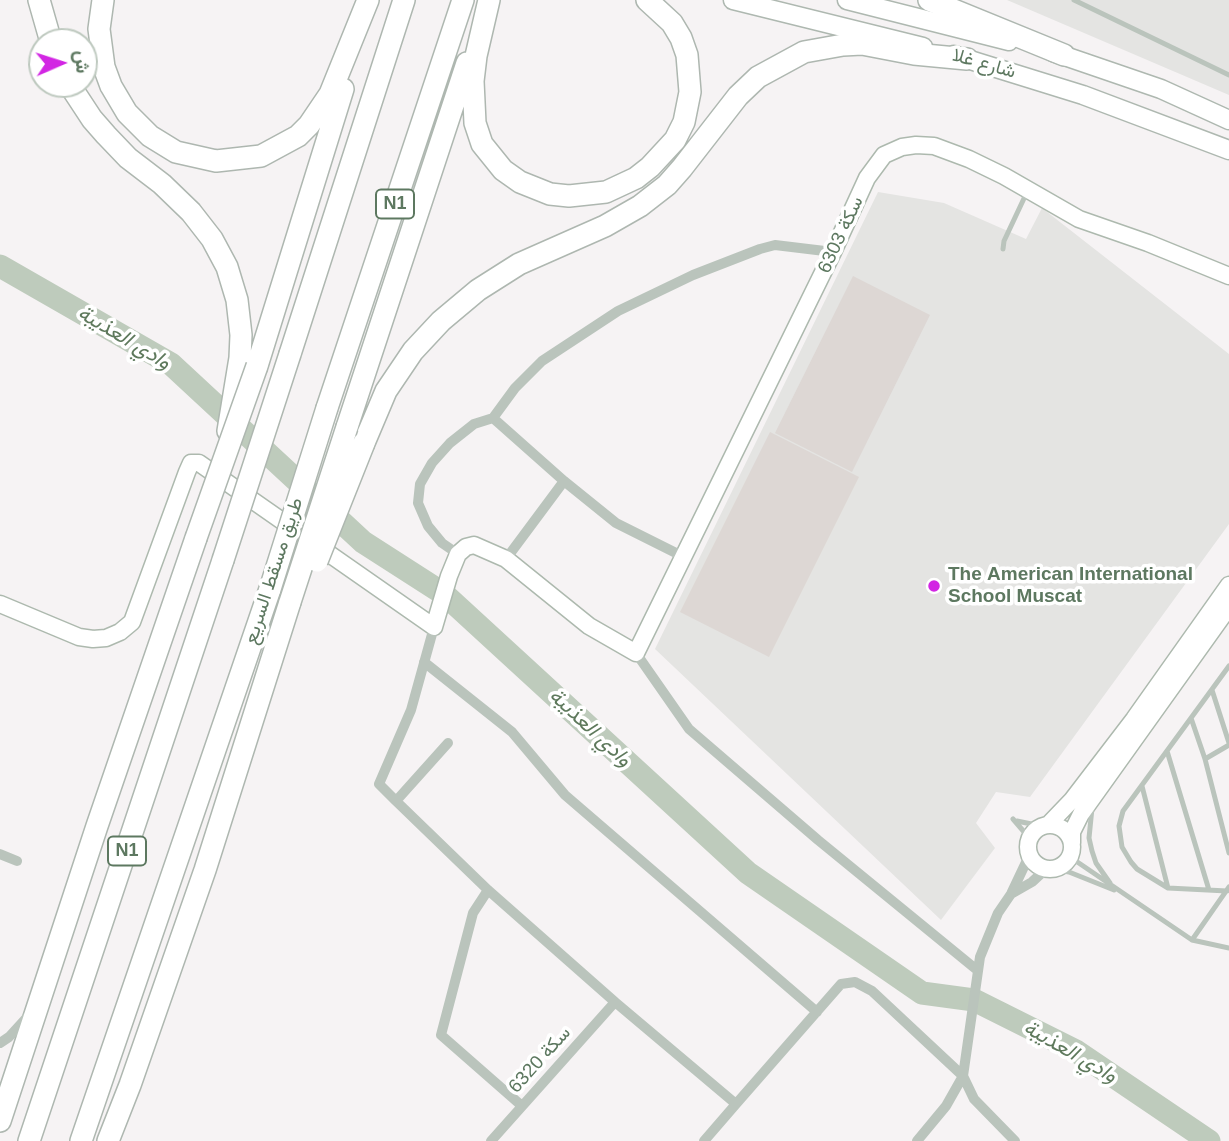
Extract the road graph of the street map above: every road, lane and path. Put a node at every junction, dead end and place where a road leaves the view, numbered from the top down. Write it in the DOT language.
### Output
graph roads {
  1 [pos="39,0"];
  2 [pos="103,0"];
  3 [pos="369,0"];
  4 [pos="404,0"];
  5 [pos="463,0"];
  6 [pos="489,0"];
  7 [pos="648,0"];
  8 [pos="733,0"];
  9 [pos="847,0"];
  10 [pos="929,0"];
  11 [pos="1074,0"];
  12 [pos="47,28"];
  13 [pos="1065,55"];
  14 [pos="967,59"];
  15 [pos="1229,75"];
  16 [pos="78,98"];
  17 [pos="1229,120"];
  18 [pos="1221,146"];
  19 [pos="1229,157"];
  20 [pos="1028,189"];
  21 [pos="1003,249"];
  22 [pos="833,252"];
  23 [pos="1229,276"];
  24 [pos="249,362"];
  25 [pos="494,418"];
  26 [pos="564,481"];
  27 [pos="458,554"];
  28 [pos="684,558"];
  29 [pos="506,559"];
  30 [pos="1229,585"];
  31 [pos="295,603"];
  32 [pos="0,604"];
  33 [pos="1229,607"];
  34 [pos="435,627"];
  35 [pos="636,653"];
  36 [pos="424,662"];
  37 [pos="1229,666"];
  38 [pos="1212,689"];
  39 [pos="1191,718"];
  40 [pos="448,743"];
  41 [pos="1229,744"];
  42 [pos="1167,751"];
  43 [pos="1205,759"];
  44 [pos="1142,786"];
  45 [pos="1099,788"];
  46 [pos="396,801"];
  47 [pos="1045,826"];
  48 [pos="1028,850"];
  49 [pos="1071,850"];
  50 [pos="1229,853"];
  51 [pos="0,854"];
  52 [pos="17,862"];
  53 [pos="1050,869"];
  54 [pos="1168,888"];
  55 [pos="1228,889"];
  56 [pos="488,890"];
  57 [pos="1209,890"];
  58 [pos="1120,892"];
  59 [pos="1011,894"];
  60 [pos="1192,940"];
  61 [pos="1229,948"];
  62 [pos="977,970"];
  63 [pos="615,1002"];
  64 [pos="39,1004"];
  65 [pos="817,1012"];
  66 [pos="0,1043"];
  67 [pos="962,1076"];
  68 [pos="736,1104"];
  69 [pos="522,1106"];
  70 [pos="0,1121"];
  71 [pos="29,1141"];
  72 [pos="81,1141"];
  73 [pos="108,1141"];
  74 [pos="491,1141"];
  75 [pos="704,1141"];
  76 [pos="917,1141"];
  77 [pos="1015,1141"];
  1 -- 12 [label="highway"];
  2 -- 3 [label="highway"];
  3 -- 24 [label="highway"];
  4 -- 71 [label="highway, N1, bridge"];
  5 -- 72 [label="highway, طريق مسقط السريع / N1, bridge"];
  6 -- 7 [label="highway"];
  6 -- 31 [label="highway, bridge"];
  8 -- 14 [label="main road, شارع غلا"];
  9 -- 13 [label="main road, شارع غلا"];
  10 -- 13 [label="highway"];
  11 -- 15 [label="lane"];
  13 -- 17 [label="main road, شارع غلا"];
  14 -- 18 [label="main road, شارع غلا"];
  14 -- 31 [label="highway, bridge"];
  16 -- 24 [label="highway"];
  18 -- 19 [label="street"];
  20 -- 21 [label="lane"];
  20 -- 22 [label="street, سكة 6303"];
  20 -- 23 [label="street, سكة 6303"];
  22 -- 25 [label="street"];
  22 -- 28 [label="street, سكة 6303"];
  24 -- 64 [label="highway, bridge"];
  25 -- 26 [label="street"];
  25 -- 27 [label="street"];
  26 -- 28 [label="street"];
  26 -- 29 [label="street"];
  27 -- 29 [label="street"];
  27 -- 34 [label="street"];
  28 -- 35 [label="street, سكة 6303"];
  29 -- 35 [label="street"];
  30 -- 47 [label="street"];
  31 -- 73 [label="highway"];
  32 -- 34 [label="street"];
  33 -- 45 [label="street"];
  34 -- 36 [label="street"];
  35 -- 62 [label="street"];
  36 -- 46 [label="street"];
  36 -- 65 [label="street"];
  37 -- 38 [label="lane"];
  38 -- 39 [label="lane"];
  38 -- 41 [label="lane"];
  39 -- 42 [label="lane"];
  39 -- 43 [label="lane"];
  40 -- 46 [label="street"];
  41 -- 43 [label="lane"];
  42 -- 44 [label="lane"];
  42 -- 57 [label="lane"];
  43 -- 50 [label="lane"];
  44 -- 54 [label="lane"];
  44 -- 54 [label="lane"];
  45 -- 49 [label="street"];
  45 -- 58 [label="lane"];
  46 -- 56 [label="street"];
  47 -- 48 [label="street"];
  47 -- 48 [label="lane"];
  47 -- 49 [label="street"];
  48 -- 53 [label="street"];
  48 -- 59 [label="street"];
  49 -- 53 [label="street"];
  49 -- 58 [label="lane"];
  51 -- 52 [label="street"];
  53 -- 58 [label="lane"];
  53 -- 59 [label="street"];
  54 -- 57 [label="lane"];
  55 -- 57 [label="lane"];
  55 -- 60 [label="lane"];
  56 -- 63 [label="street"];
  56 -- 69 [label="street"];
  58 -- 60 [label="lane"];
  59 -- 62 [label="street"];
  60 -- 61 [label="lane"];
  62 -- 67 [label="street"];
  63 -- 68 [label="street"];
  63 -- 69 [label="street, سكة 6320"];
  64 -- 66 [label="street"];
  64 -- 70 [label="highway"];
  65 -- 67 [label="street"];
  65 -- 68 [label="street"];
  67 -- 76 [label="street"];
  67 -- 77 [label="street"];
  68 -- 75 [label="street"];
  69 -- 74 [label="street, سكة 6320"];
}
